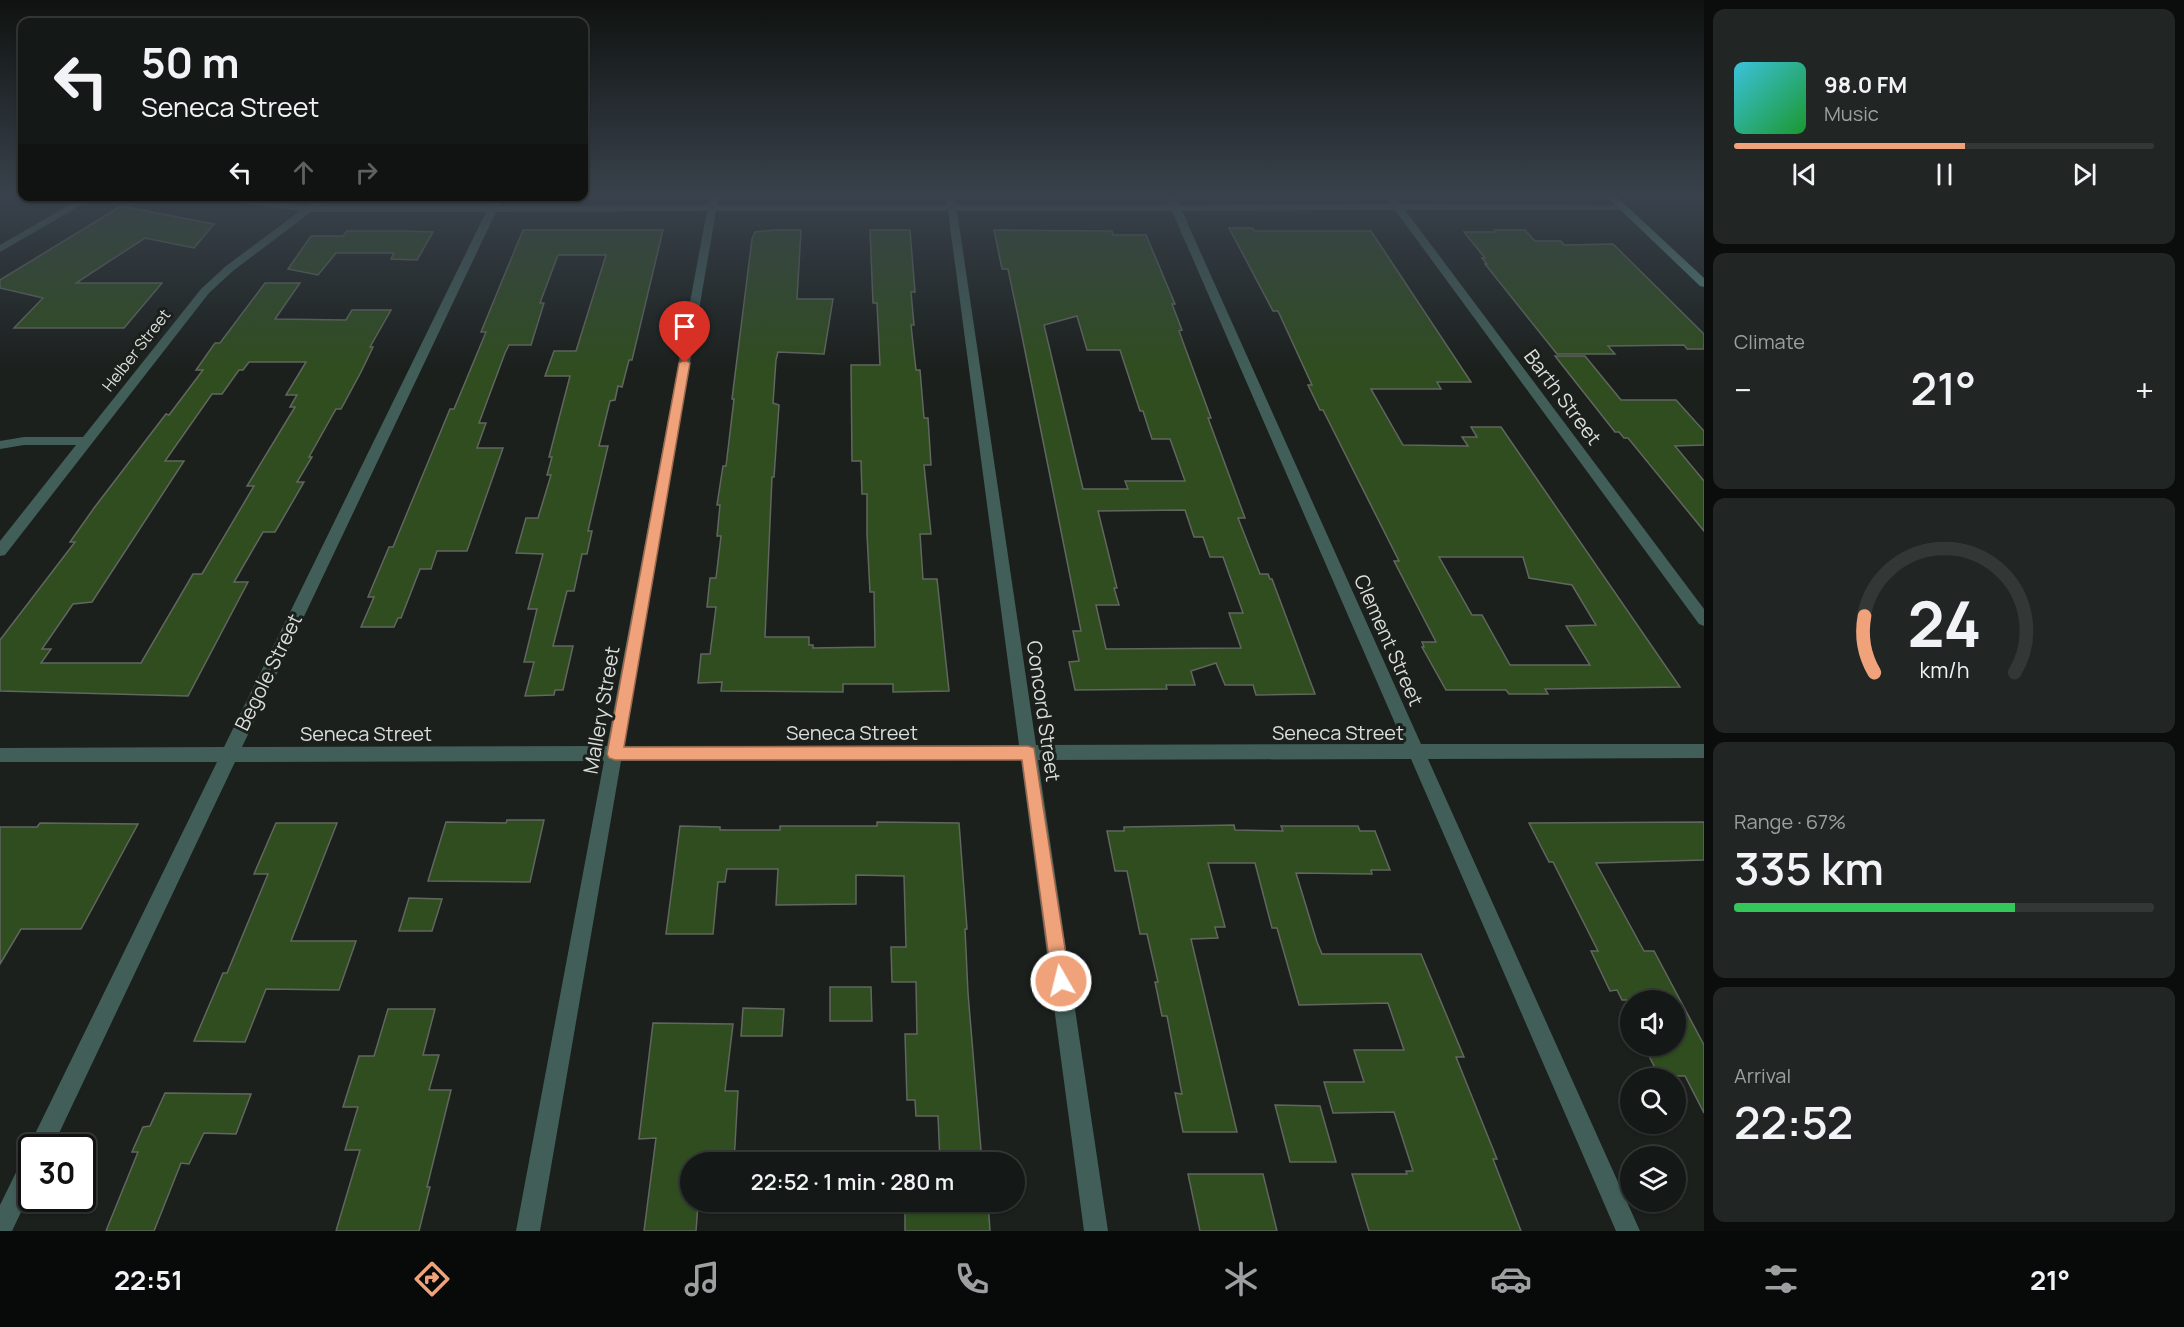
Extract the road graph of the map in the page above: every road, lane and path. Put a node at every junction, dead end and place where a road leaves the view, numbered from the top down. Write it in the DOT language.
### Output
graph roads {
  1 [pos="248,254"];
  2 [pos="470,254"];
  3 [pos="705,254"];
  4 [pos="959,254"];
  5 [pos="1196,254"];
  6 [pos="1433,254"];
  7 [pos="1673,254"];
  8 [pos="1704,284"];
  9 [pos="85,441"];
  10 [pos="0,445"];
  11 [pos="0,551"];
  12 [pos="1704,620"];
  13 [pos="1704,751"];
  14 [pos="1028,753"];
  15 [pos="1416,753"];
  16 [pos="615,754"];
  17 [pos="0,755"];
  18 [pos="228,755"];
  19 [pos="47,1134"];
  20 [pos="18,1193"];
  21 [pos="0,1230"];
  22 [pos="528,1231"];
  23 [pos="1096,1231"];
  24 [pos="1628,1231"];
  1 -- 9 [label="street, Helber Street"];
  2 -- 18 [label="street, Begole Street"];
  3 -- 16 [label="street, Mallery Street"];
  4 -- 14 [label="street, Concord Street"];
  5 -- 15 [label="street, Clement Street"];
  6 -- 12 [label="street, Barth Street"];
  7 -- 8 [label="street"];
  9 -- 10 [label="street"];
  9 -- 11 [label="street, Helber Street"];
  13 -- 15 [label="street, Seneca Street"];
  14 -- 15 [label="street, Seneca Street"];
  14 -- 16 [label="street, Seneca Street"];
  14 -- 23 [label="street, Concord Street"];
  15 -- 24 [label="street, Clement Street"];
  16 -- 18 [label="street, Seneca Street"];
  16 -- 22 [label="street, Mallery Street"];
  17 -- 18 [label="street, Seneca Street"];
  18 -- 19 [label="street, Begole Street"];
  20 -- 21 [label="street"];
}
